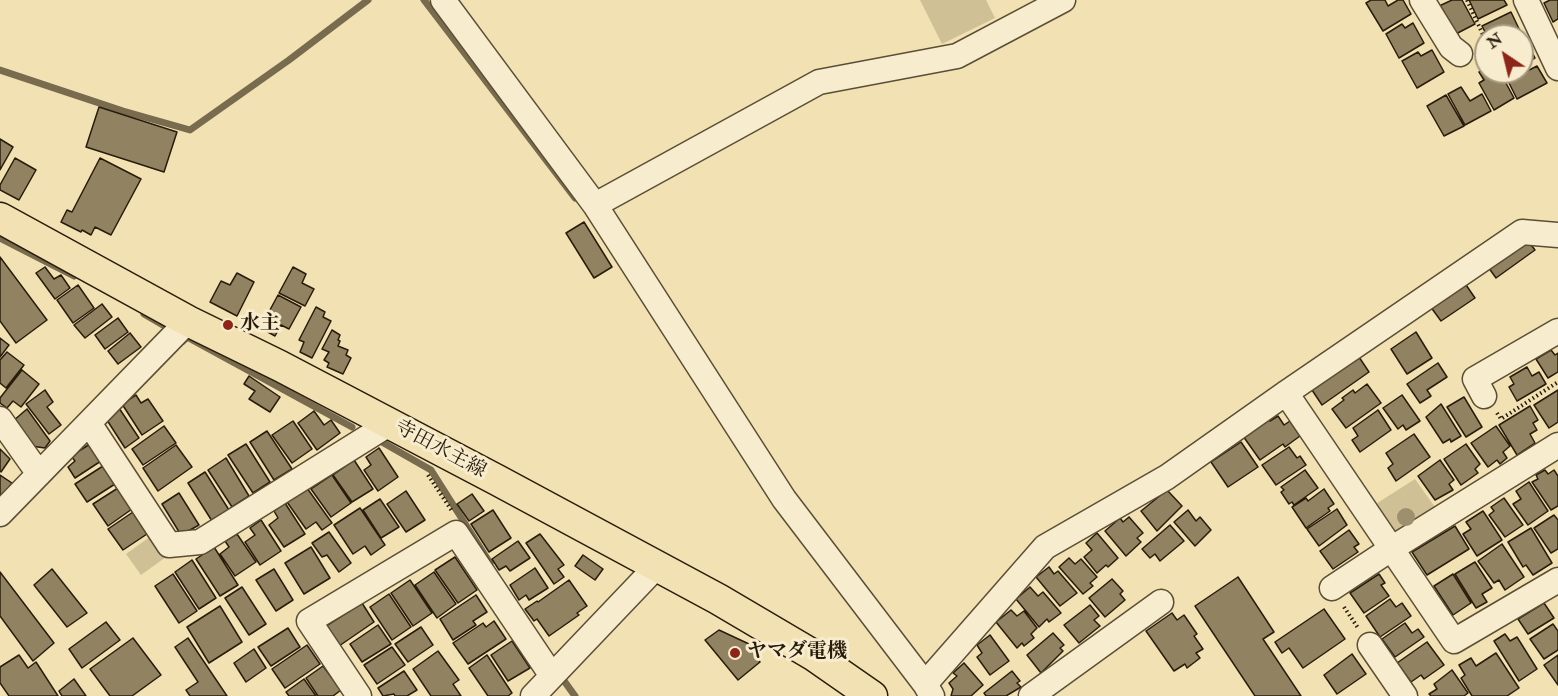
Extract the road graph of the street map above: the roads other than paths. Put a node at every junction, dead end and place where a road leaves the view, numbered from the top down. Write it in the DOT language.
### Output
graph roads {
  1 [pos="443,0"];
  2 [pos="1063,0"];
  3 [pos="1422,0"];
  4 [pos="1526,0"];
  5 [pos="1460,54"];
  6 [pos="1558,68"];
  7 [pos="595,205"];
  8 [pos="0,218"];
  9 [pos="1558,235"];
  10 [pos="188,321"];
  11 [pos="1558,331"];
  12 [pos="1286,393"];
  13 [pos="1484,396"];
  14 [pos="0,419"];
  15 [pos="88,423"];
  16 [pos="390,424"];
  17 [pos="1558,445"];
  18 [pos="39,474"];
  19 [pos="0,514"];
  20 [pos="1391,549"];
  21 [pos="656,567"];
  22 [pos="1558,580"];
  23 [pos="1332,588"];
  24 [pos="1161,602"];
  25 [pos="1370,645"];
  26 [pos="552,676"];
  27 [pos="928,690"];
  28 [pos="359,696"];
  29 [pos="533,696"];
  30 [pos="872,696"];
  31 [pos="1031,696"];
  32 [pos="1405,696"];
  1 -- 7 [label="street"];
  2 -- 7 [label="street"];
  3 -- 5 [label="street"];
  4 -- 6 [label="street"];
  7 -- 27 [label="street"];
  8 -- 10 [label="main road, 寺田水主線"];
  9 -- 12 [label="street"];
  10 -- 15 [label="street"];
  10 -- 16 [label="main road, 寺田水主線"];
  11 -- 13 [label="street"];
  12 -- 20 [label="street"];
  12 -- 27 [label="street"];
  14 -- 18 [label="street"];
  15 -- 16 [label="street"];
  15 -- 18 [label="street"];
  16 -- 21 [label="main road, 寺田水主線"];
  17 -- 20 [label="street"];
  18 -- 19 [label="street"];
  20 -- 22 [label="street"];
  20 -- 23 [label="street"];
  21 -- 26 [label="street"];
  21 -- 30 [label="main road, 寺田水主線"];
  24 -- 31 [label="street"];
  25 -- 32 [label="street"];
  26 -- 28 [label="street"];
  26 -- 29 [label="street"];
}
